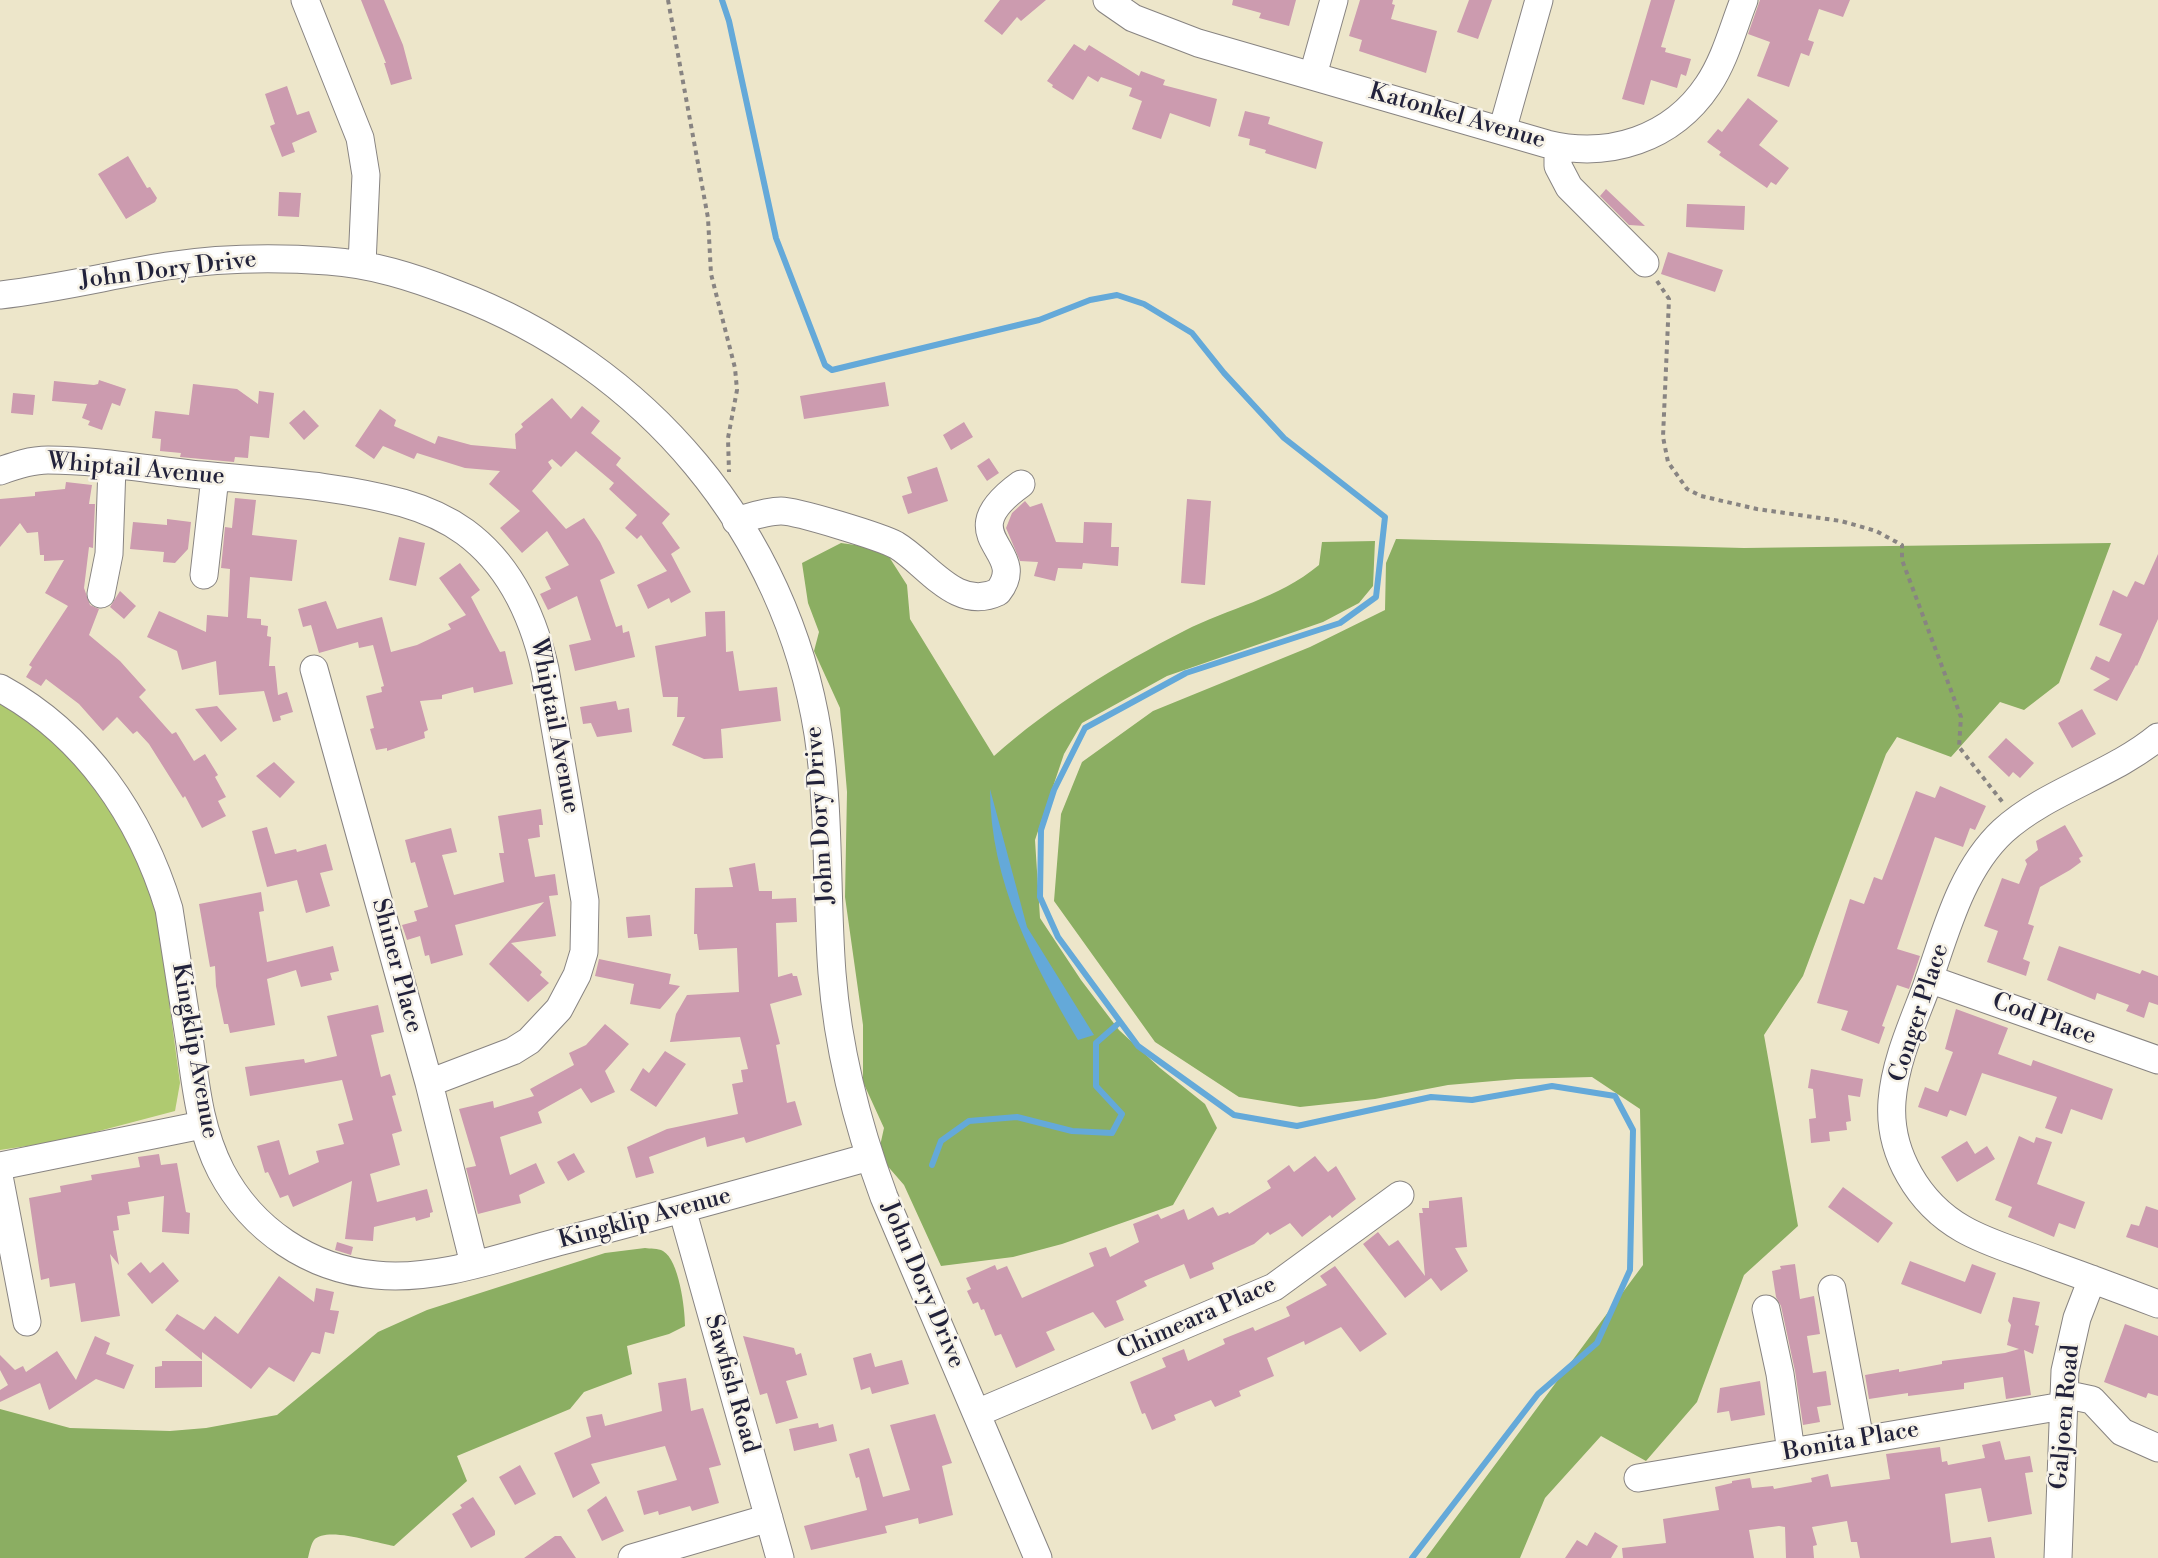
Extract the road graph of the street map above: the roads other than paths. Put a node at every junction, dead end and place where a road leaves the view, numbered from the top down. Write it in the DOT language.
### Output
graph roads {
  1 [pos="305,0"];
  2 [pos="1107,0"];
  3 [pos="1334,0"];
  4 [pos="1539,0"];
  5 [pos="1744,0"];
  6 [pos="1313,75"];
  7 [pos="1502,131"];
  8 [pos="1558,147"];
  9 [pos="1645,262"];
  10 [pos="362,264"];
  11 [pos="0,295"];
  12 [pos="112,466"];
  13 [pos="0,471"];
  14 [pos="215,477"];
  15 [pos="1021,484"];
  16 [pos="732,515"];
  17 [pos="204,575"];
  18 [pos="101,594"];
  19 [pos="315,669"];
  20 [pos="0,688"];
  21 [pos="2158,737"];
  22 [pos="1929,979"];
  23 [pos="2158,1060"];
  24 [pos="429,1083"];
  25 [pos="202,1125"];
  26 [pos="869,1157"];
  27 [pos="0,1166"];
  28 [pos="0,1181"];
  29 [pos="1400,1195"];
  30 [pos="682,1209"];
  31 [pos="474,1264"];
  32 [pos="2092,1279"];
  33 [pos="1832,1289"];
  34 [pos="2158,1304"];
  35 [pos="1766,1309"];
  36 [pos="27,1322"];
  37 [pos="2063,1400"];
  38 [pos="977,1413"];
  39 [pos="1860,1440"];
  40 [pos="2158,1448"];
  41 [pos="1791,1452"];
  42 [pos="1638,1478"];
  43 [pos="769,1518"];
  44 [pos="632,1558"];
  45 [pos="780,1558"];
  46 [pos="1038,1558"];
  47 [pos="2058,1558"];
  1 -- 10 [label="street"];
  2 -- 6 [label="street, Katonkel Avenue"];
  3 -- 6 [label="street"];
  4 -- 7 [label="street"];
  5 -- 8 [label="street, Katonkel Avenue"];
  6 -- 7 [label="street, Katonkel Avenue"];
  7 -- 8 [label="street, Katonkel Avenue"];
  8 -- 9 [label="street"];
  10 -- 11 [label="street, John Dory Drive"];
  10 -- 16 [label="street, John Dory Drive"];
  12 -- 13 [label="street, Whiptail Avenue"];
  12 -- 14 [label="street, Whiptail Avenue"];
  12 -- 18 [label="street"];
  14 -- 17 [label="street"];
  14 -- 24 [label="street, Whiptail Avenue"];
  15 -- 16 [label="street"];
  16 -- 26 [label="street, John Dory Drive"];
  19 -- 24 [label="street, Shiner Place"];
  20 -- 25 [label="street, Kingklip Avenue"];
  21 -- 22 [label="street, Conger Place"];
  22 -- 23 [label="street, Cod Place"];
  22 -- 32 [label="street, Conger Place"];
  24 -- 31 [label="street, Shiner Place"];
  25 -- 27 [label="street"];
  25 -- 31 [label="street, Kingklip Avenue"];
  26 -- 30 [label="street, Kingklip Avenue"];
  26 -- 38 [label="street, John Dory Drive"];
  28 -- 36 [label="street"];
  29 -- 38 [label="street, Chimeara Place"];
  30 -- 31 [label="street, Kingklip Avenue"];
  30 -- 43 [label="street, Sawfish Road"];
  32 -- 34 [label="street, Conger Place"];
  32 -- 37 [label="street, Galjoen Road"];
  33 -- 39 [label="street"];
  35 -- 41 [label="street"];
  37 -- 39 [label="street, Bonita Place"];
  37 -- 40 [label="street"];
  37 -- 47 [label="street, Galjoen Road"];
  38 -- 46 [label="street, John Dory Drive"];
  39 -- 41 [label="street, Bonita Place"];
  41 -- 42 [label="street, Bonita Place"];
  43 -- 44 [label="street"];
  43 -- 45 [label="street, Sawfish Road"];
}
